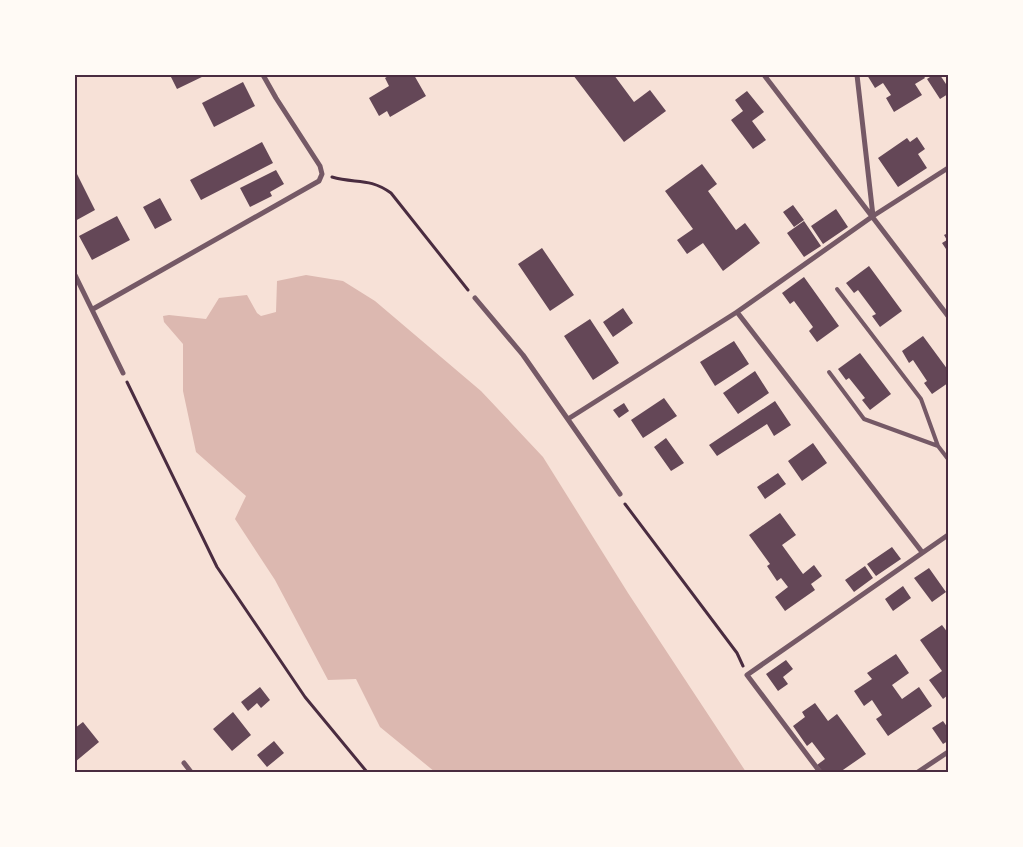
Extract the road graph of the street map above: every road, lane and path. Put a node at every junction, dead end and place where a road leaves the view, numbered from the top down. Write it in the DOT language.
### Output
graph roads {
  1 [pos="263,75"];
  2 [pos="764,75"];
  3 [pos="858,75"];
  4 [pos="948,168"];
  5 [pos="322,174"];
  6 [pos="873,216"];
  7 [pos="75,275"];
  8 [pos="837,289"];
  9 [pos="475,298"];
  10 [pos="93,309"];
  11 [pos="737,312"];
  12 [pos="948,316"];
  13 [pos="123,372"];
  14 [pos="829,372"];
  15 [pos="568,419"];
  16 [pos="938,446"];
  17 [pos="948,459"];
  18 [pos="620,494"];
  19 [pos="948,535"];
  20 [pos="922,552"];
  21 [pos="747,675"];
  22 [pos="948,752"];
  23 [pos="184,763"];
  24 [pos="191,772"];
  25 [pos="367,772"];
  26 [pos="820,772"];
  27 [pos="918,772"];
  1 -- 5 [label="street"];
  2 -- 6 [label="street"];
  3 -- 6 [label="street"];
  4 -- 6 [label="street"];
  5 -- 9 [label="path"];
  5 -- 10 [label="street"];
  6 -- 11 [label="street"];
  6 -- 12 [label="street"];
  7 -- 10 [label="street"];
  8 -- 16 [label="lane"];
  9 -- 15 [label="street"];
  10 -- 13 [label="street"];
  11 -- 15 [label="street"];
  11 -- 20 [label="street"];
  13 -- 25 [label="path"];
  14 -- 16 [label="lane"];
  15 -- 18 [label="street"];
  16 -- 17 [label="lane"];
  18 -- 21 [label="path"];
  19 -- 20 [label="street"];
  20 -- 21 [label="street"];
  21 -- 26 [label="street"];
  22 -- 27 [label="street"];
  23 -- 24 [label="street"];
}
